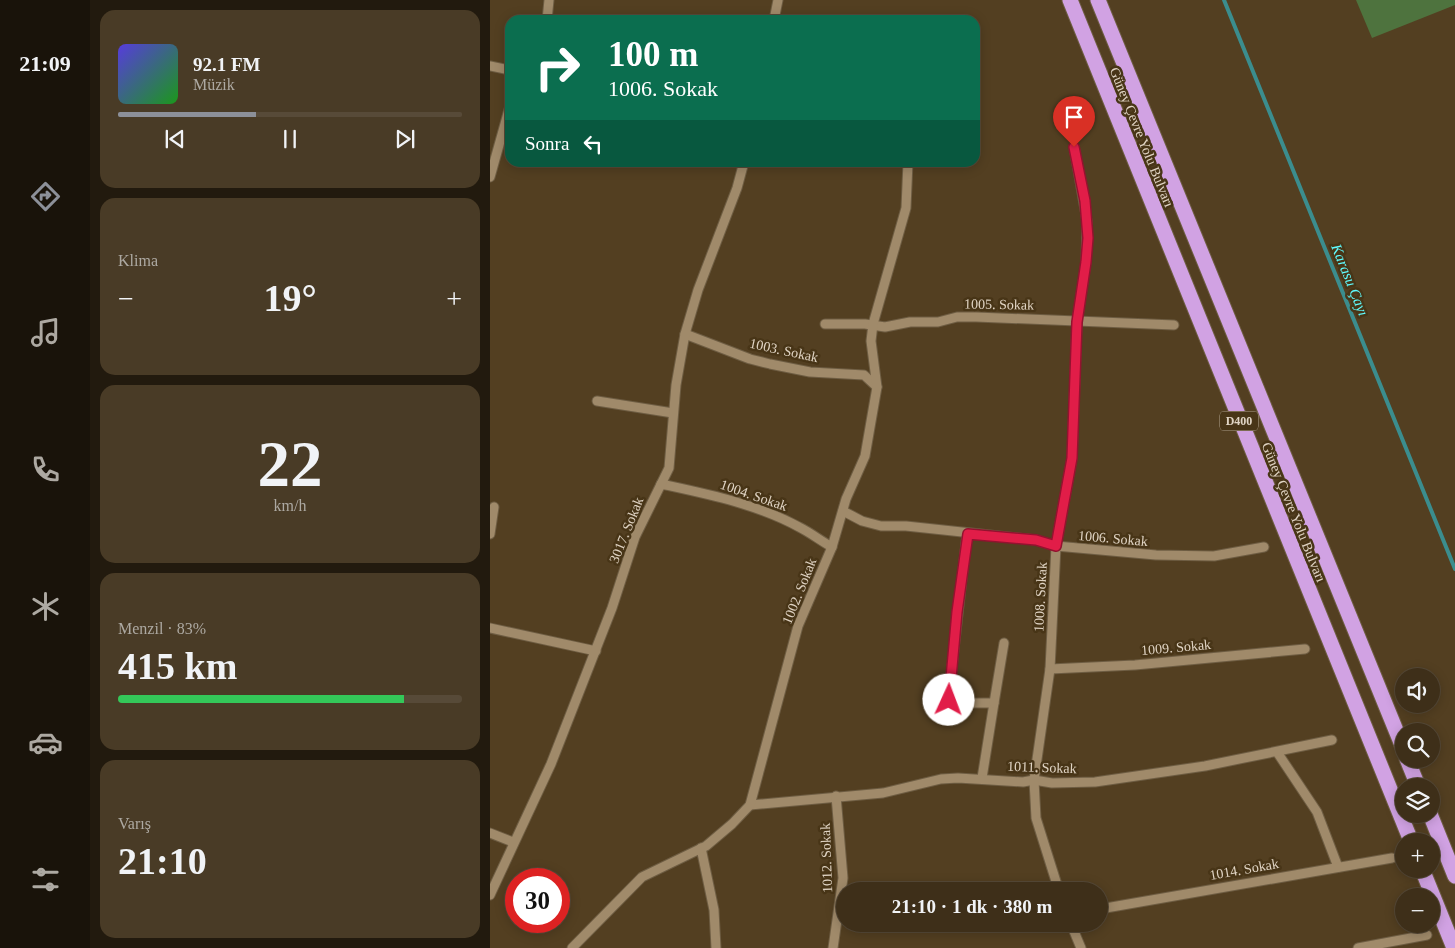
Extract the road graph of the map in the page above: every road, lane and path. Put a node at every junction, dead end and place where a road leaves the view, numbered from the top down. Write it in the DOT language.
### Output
graph roads {
  1 [pos="549,0"];
  2 [pos="778,0"];
  3 [pos="1070,0"];
  4 [pos="1098,0"];
  5 [pos="548,15"];
  6 [pos="775,15"];
  7 [pos="490,66"];
  8 [pos="505,69"];
  9 [pos="505,124"];
  10 [pos="1074,147"];
  11 [pos="743,167"];
  12 [pos="908,167"];
  13 [pos="490,177"];
  14 [pos="1077,322"];
  15 [pos="825,324"];
  16 [pos="873,324"];
  17 [pos="1174,325"];
  18 [pos="685,334"];
  19 [pos="877,388"];
  20 [pos="597,401"];
  21 [pos="673,413"];
  22 [pos="661,484"];
  23 [pos="494,508"];
  24 [pos="843,511"];
  25 [pos="490,534"];
  26 [pos="968,534"];
  27 [pos="1056,546"];
  28 [pos="832,547"];
  29 [pos="1264,547"];
  30 [pos="490,628"];
  31 [pos="1004,643"];
  32 [pos="1306,650"];
  33 [pos="596,651"];
  34 [pos="1050,669"];
  35 [pos="994,703"];
  36 [pos="1395,728"];
  37 [pos="1332,740"];
  38 [pos="1277,752"];
  39 [pos="982,778"];
  40 [pos="1034,780"];
  41 [pos="836,796"];
  42 [pos="750,804"];
  43 [pos="1434,823"];
  44 [pos="490,833"];
  45 [pos="1408,833"];
  46 [pos="513,842"];
  47 [pos="701,848"];
  48 [pos="1392,858"];
  49 [pos="1338,867"];
  50 [pos="1455,876"];
  51 [pos="1426,878"];
  52 [pos="843,882"];
  53 [pos="1056,882"];
  54 [pos="490,895"];
  55 [pos="1108,908"];
  56 [pos="838,932"];
  57 [pos="1075,932"];
  58 [pos="1427,936"];
  59 [pos="572,948"];
  60 [pos="716,948"];
  61 [pos="833,948"];
  62 [pos="1081,948"];
  63 [pos="1358,948"];
  64 [pos="1454,948"];
  1 -- 5 [label="street"];
  2 -- 6 [label="street"];
  3 -- 45 [label="highway, Güney Çevre Yolu Bulvarı / D400"];
  4 -- 36 [label="highway, Güney Çevre Yolu Bulvarı / D400"];
  7 -- 8 [label="street"];
  9 -- 13 [label="street"];
  10 -- 14 [label="street, 1008. Sokak"];
  11 -- 18 [label="street, 3017. Sokak"];
  12 -- 16 [label="street, 1002. Sokak"];
  14 -- 16 [label="street, 1005. Sokak"];
  14 -- 17 [label="street, 1005. Sokak"];
  14 -- 27 [label="street, 1008. Sokak"];
  15 -- 16 [label="street, 1005. Sokak"];
  16 -- 19 [label="street, 1002. Sokak"];
  18 -- 19 [label="street, 1003. Sokak"];
  18 -- 21 [label="street, 3017. Sokak"];
  19 -- 24 [label="street, 1002. Sokak"];
  20 -- 21 [label="street"];
  21 -- 22 [label="street, 3017. Sokak"];
  22 -- 28 [label="street, 1004. Sokak"];
  22 -- 33 [label="street, 3017. Sokak"];
  23 -- 25 [label="street"];
  24 -- 26 [label="street, 1006. Sokak"];
  24 -- 28 [label="street, 1002. Sokak"];
  26 -- 27 [label="street, 1006. Sokak"];
  26 -- 35 [label="street"];
  27 -- 29 [label="street, 1006. Sokak"];
  27 -- 34 [label="street, 1008. Sokak"];
  28 -- 42 [label="street, 1002. Sokak"];
  30 -- 33 [label="street"];
  31 -- 35 [label="street"];
  32 -- 34 [label="street, 1009. Sokak"];
  33 -- 46 [label="street, 3017. Sokak"];
  34 -- 40 [label="street, 1008. Sokak"];
  35 -- 39 [label="street"];
  37 -- 38 [label="street, 1011. Sokak"];
  38 -- 40 [label="street, 1011. Sokak"];
  38 -- 49 [label="street"];
  39 -- 40 [label="street, 1011. Sokak"];
  39 -- 41 [label="street, 1011. Sokak"];
  40 -- 53 [label="street, 1008. Sokak"];
  41 -- 42 [label="street, 1011. Sokak"];
  41 -- 52 [label="street, 1012. Sokak"];
  42 -- 47 [label="street, 1002. Sokak"];
  43 -- 50 [label="highway"];
  44 -- 46 [label="street"];
  46 -- 54 [label="street, 3017. Sokak"];
  47 -- 59 [label="street, 1002. Sokak"];
  47 -- 60 [label="street"];
  48 -- 49 [label="street, 1014. Sokak"];
  49 -- 55 [label="street, 1014. Sokak"];
  51 -- 64 [label="highway"];
  56 -- 61 [label="street, 1012. Sokak"];
  57 -- 62 [label="street"];
  58 -- 63 [label="street"];
}
